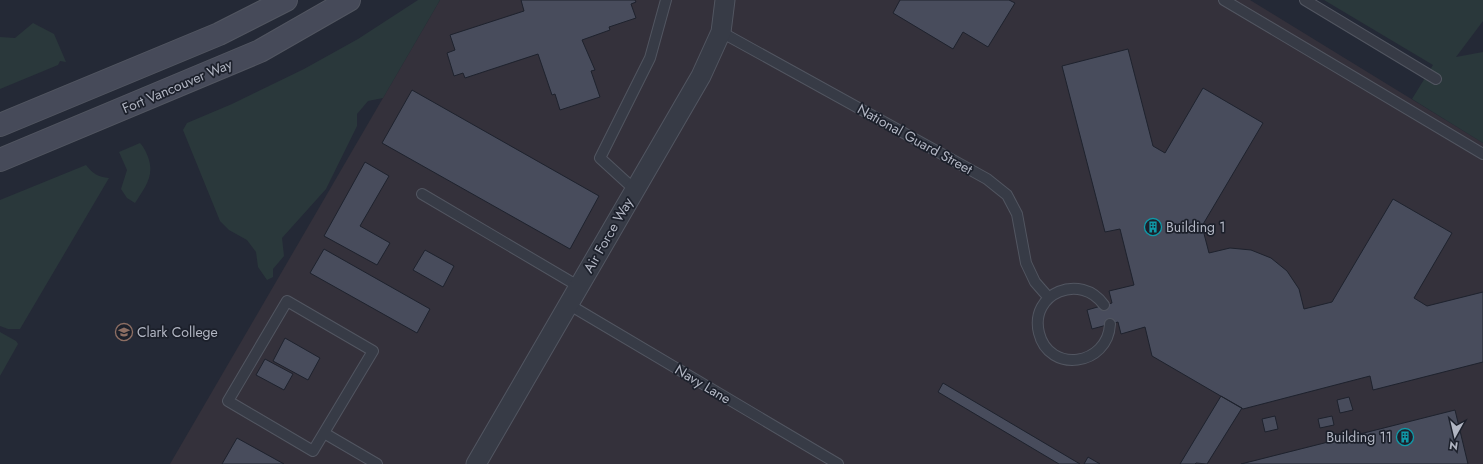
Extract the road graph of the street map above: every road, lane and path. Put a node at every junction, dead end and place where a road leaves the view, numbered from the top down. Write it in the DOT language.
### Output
graph roads {
  1 [pos="286,0"];
  2 [pos="349,0"];
  3 [pos="666,0"];
  4 [pos="725,0"];
  5 [pos="1224,0"];
  6 [pos="1305,0"];
  7 [pos="721,32"];
  8 [pos="1436,79"];
  9 [pos="0,125"];
  10 [pos="1483,154"];
  11 [pos="0,160"];
  12 [pos="635,190"];
  13 [pos="422,194"];
  14 [pos="578,286"];
  15 [pos="1049,298"];
  16 [pos="568,304"];
  17 [pos="1104,305"];
  18 [pos="1110,324"];
  19 [pos="324,433"];
  20 [pos="377,464"];
  21 [pos="476,464"];
  22 [pos="838,464"];
  1 -- 9 [label="street"];
  2 -- 11 [label="street, Fort Vancouver Way"];
  3 -- 12 [label="lane"];
  4 -- 7 [label="street, Air Force Way"];
  5 -- 10 [label="lane"];
  6 -- 8 [label="lane"];
  7 -- 12 [label="street, Air Force Way"];
  7 -- 15 [label="lane, National Guard Street"];
  12 -- 14 [label="street, Air Force Way"];
  13 -- 14 [label="lane"];
  14 -- 16 [label="street, Air Force Way"];
  15 -- 17 [label="lane"];
  15 -- 18 [label="lane"];
  16 -- 21 [label="street, Air Force Way"];
  16 -- 22 [label="lane, Navy Lane"];
  19 -- 19 [label="lane"];
  19 -- 20 [label="lane"];
}
